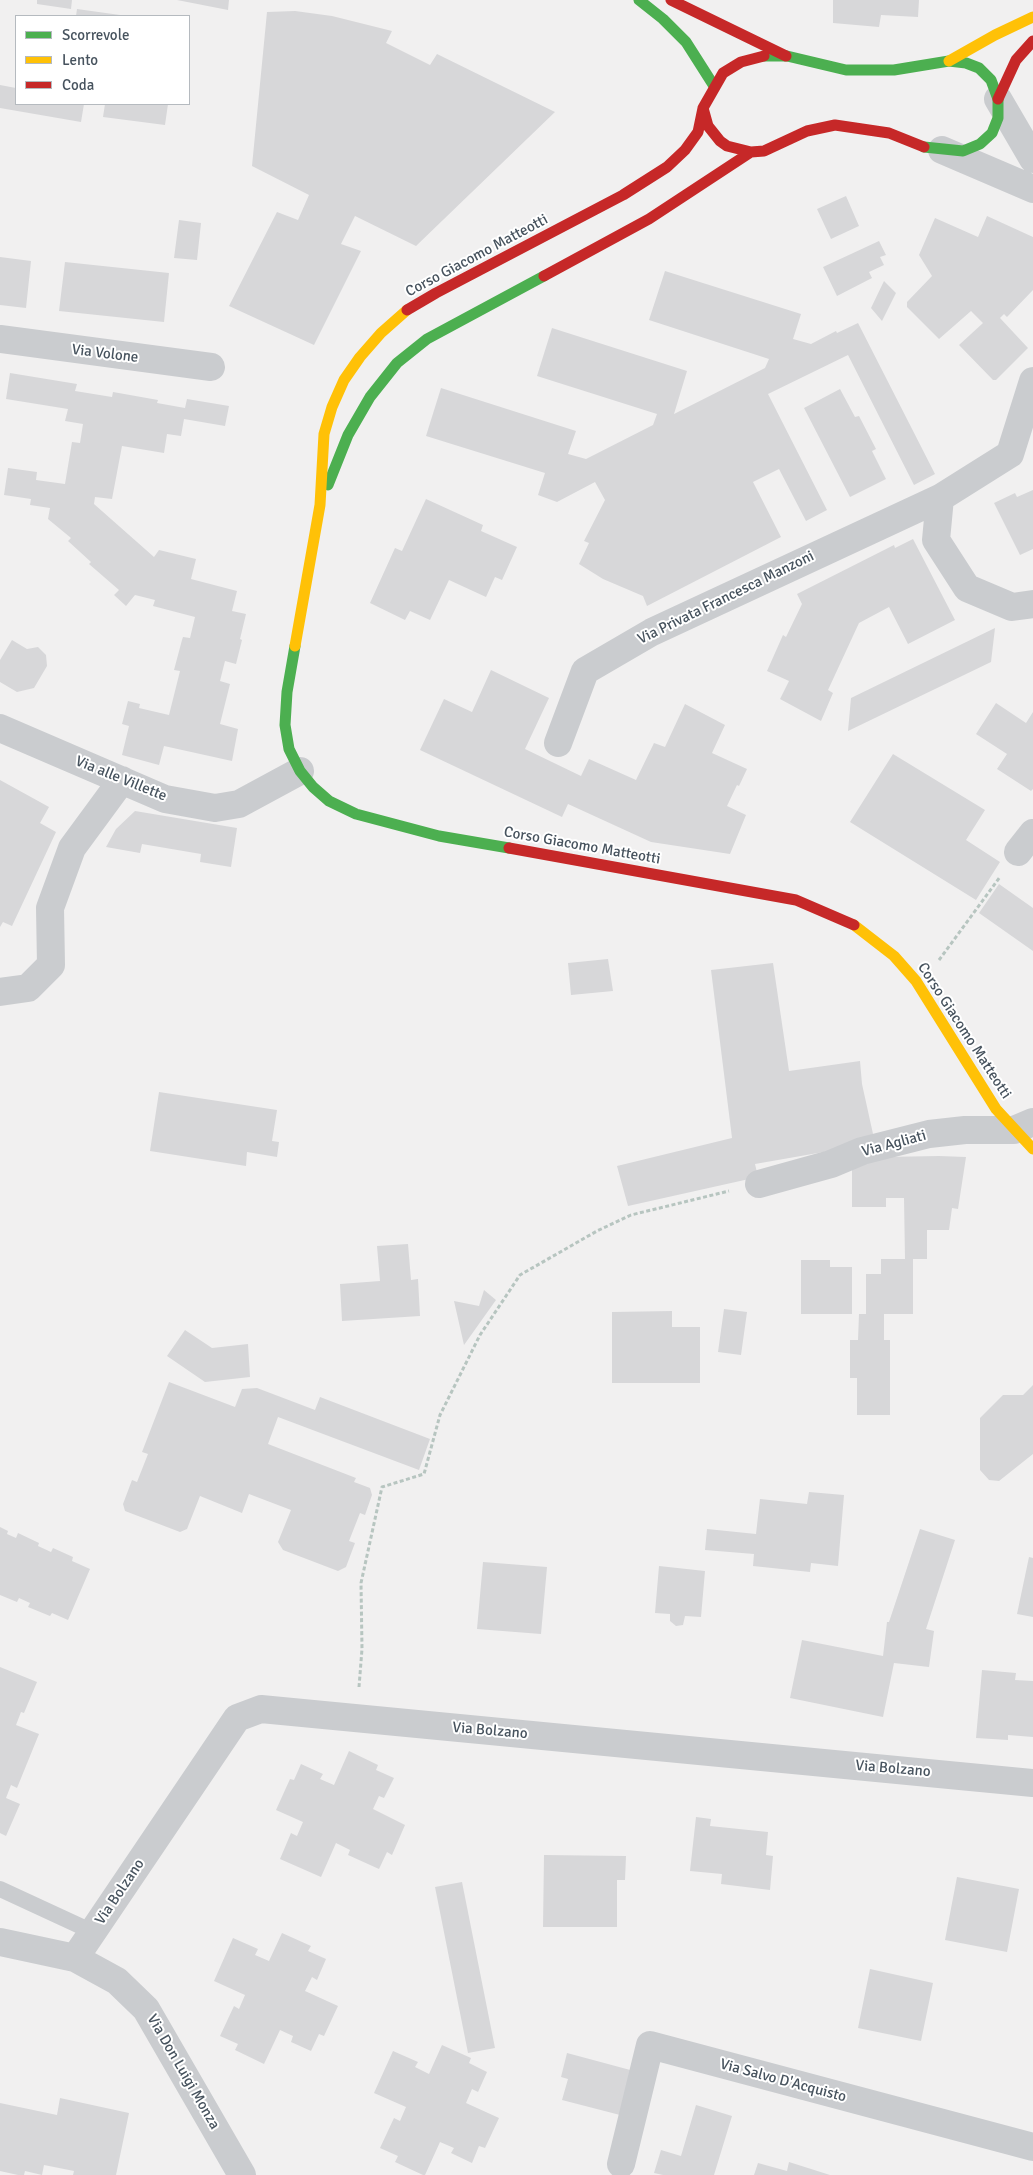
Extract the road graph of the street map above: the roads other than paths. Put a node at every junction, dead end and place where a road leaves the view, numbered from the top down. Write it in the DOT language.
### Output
graph roads {
  1 [pos="639,0"];
  2 [pos="671,0"];
  3 [pos="1033,18"];
  4 [pos="1033,42"];
  5 [pos="787,56"];
  6 [pos="949,61"];
  7 [pos="714,86"];
  8 [pos="998,99"];
  9 [pos="703,108"];
  10 [pos="942,150"];
  11 [pos="750,152"];
  12 [pos="1033,159"];
  13 [pos="1033,189"];
  14 [pos="0,339"];
  15 [pos="211,367"];
  16 [pos="1033,381"];
  17 [pos="940,498"];
  18 [pos="320,505"];
  19 [pos="1033,604"];
  20 [pos="0,728"];
  21 [pos="558,742"];
  22 [pos="300,771"];
  23 [pos="122,780"];
  24 [pos="0,992"];
  25 [pos="1027,1134"];
  26 [pos="759,1184"];
  27 [pos="1033,1783"];
  28 [pos="0,1889"];
  29 [pos="93,1932"];
  30 [pos="0,1942"];
  31 [pos="75,1958"];
  32 [pos="1033,2147"];
  33 [pos="621,2164"];
  34 [pos="242,2175"];
  1 -- 7 [label="main road"];
  2 -- 5 [label="main road"];
  3 -- 6 [label="main road"];
  4 -- 8 [label="main road"];
  5 -- 6 [label="main road"];
  5 -- 7 [label="main road, Corso Giacomo Matteotti"];
  6 -- 8 [label="main road"];
  7 -- 9 [label="main road, Corso Giacomo Matteotti"];
  8 -- 10 [label="main road"];
  8 -- 12 [label="street"];
  9 -- 11 [label="main road"];
  9 -- 18 [label="main road, Corso Giacomo Matteotti"];
  10 -- 11 [label="main road"];
  10 -- 13 [label="street"];
  11 -- 18 [label="main road, Corso Giacomo Matteotti"];
  14 -- 15 [label="street, Via Volone"];
  16 -- 17 [label="street, Via Privata Francesca Manzoni"];
  17 -- 19 [label="street"];
  17 -- 21 [label="street, Via Privata Francesca Manzoni"];
  18 -- 22 [label="main road, Corso Giacomo Matteotti"];
  20 -- 23 [label="street, Via alle Villette"];
  22 -- 23 [label="street, Via alle Villette"];
  22 -- 25 [label="main road, Corso Giacomo Matteotti"];
  23 -- 24 [label="street"];
  25 -- 26 [label="street, Via Agliati"];
  27 -- 29 [label="street, Via Bolzano"];
  28 -- 29 [label="lane"];
  29 -- 31 [label="street, Via Bolzano"];
  30 -- 31 [label="street, Via Don Luigi Monza"];
  31 -- 34 [label="street, Via Don Luigi Monza"];
  32 -- 33 [label="street, Via Salvo D'Acquisto"];
}
